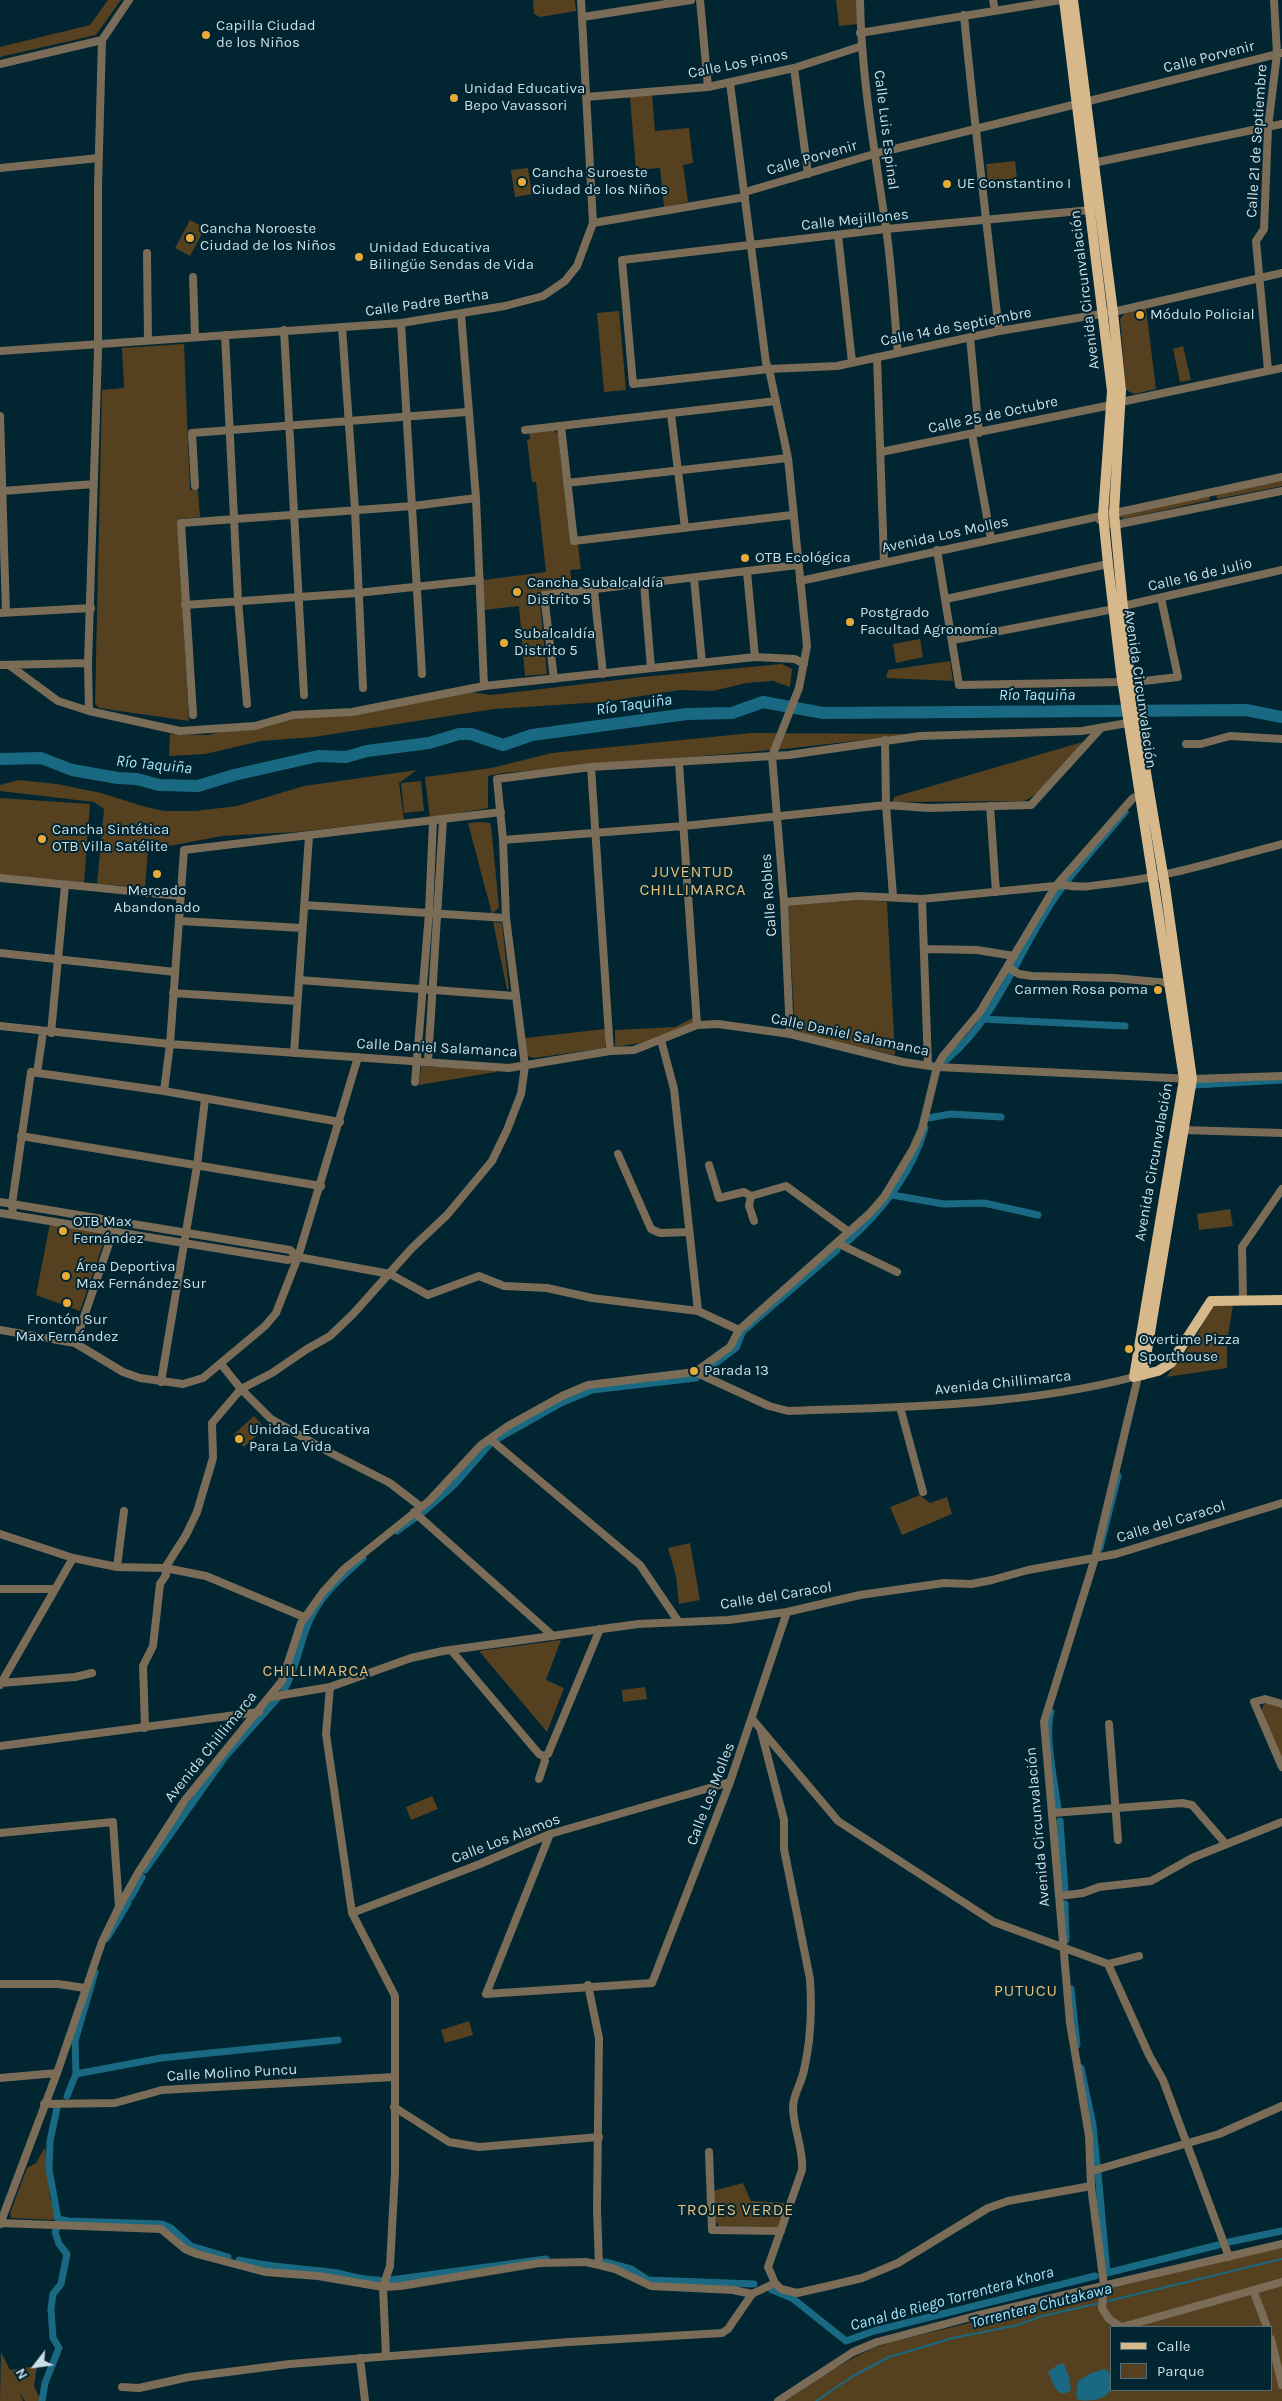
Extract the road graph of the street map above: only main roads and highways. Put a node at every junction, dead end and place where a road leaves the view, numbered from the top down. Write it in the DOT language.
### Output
graph roads {
  1 [pos="1062,0"];
  2 [pos="1072,0"];
  3 [pos="1081,103"];
  4 [pos="1109,312"];
  5 [pos="1104,517"];
  6 [pos="1119,608"];
  7 [pos="1130,698"];
  8 [pos="1133,719"];
  9 [pos="1158,876"];
  10 [pos="1188,1079"];
  11 [pos="1282,1300"];
  12 [pos="1139,1376"];
  1 -- 3 [label="main road, Avenida Circunvalación"];
  2 -- 3 [label="main road, Avenida Circunvalación"];
  3 -- 4 [label="main road, Avenida Circunvalación"];
  3 -- 4 [label="main road, Avenida Circunvalación"];
  4 -- 5 [label="main road, Avenida Circunvalación"];
  5 -- 6 [label="main road, Avenida Circunvalación"];
  5 -- 6 [label="main road, Avenida Circunvalación"];
  6 -- 7 [label="main road, Avenida Circunvalación"];
  6 -- 7 [label="main road, Avenida Circunvalación"];
  7 -- 8 [label="main road, Avenida Circunvalación"];
  8 -- 9 [label="main road, Avenida Circunvalación"];
  8 -- 9 [label="main road, Avenida Circunvalación"];
  9 -- 10 [label="main road, Avenida Circunvalación"];
  9 -- 10 [label="main road, Avenida Circunvalación"];
  10 -- 12 [label="main road, Avenida Circunvalación"];
  10 -- 12 [label="main road, Avenida Circunvalación"];
  11 -- 12 [label="main road, Avenida Chillimarca"];
}
